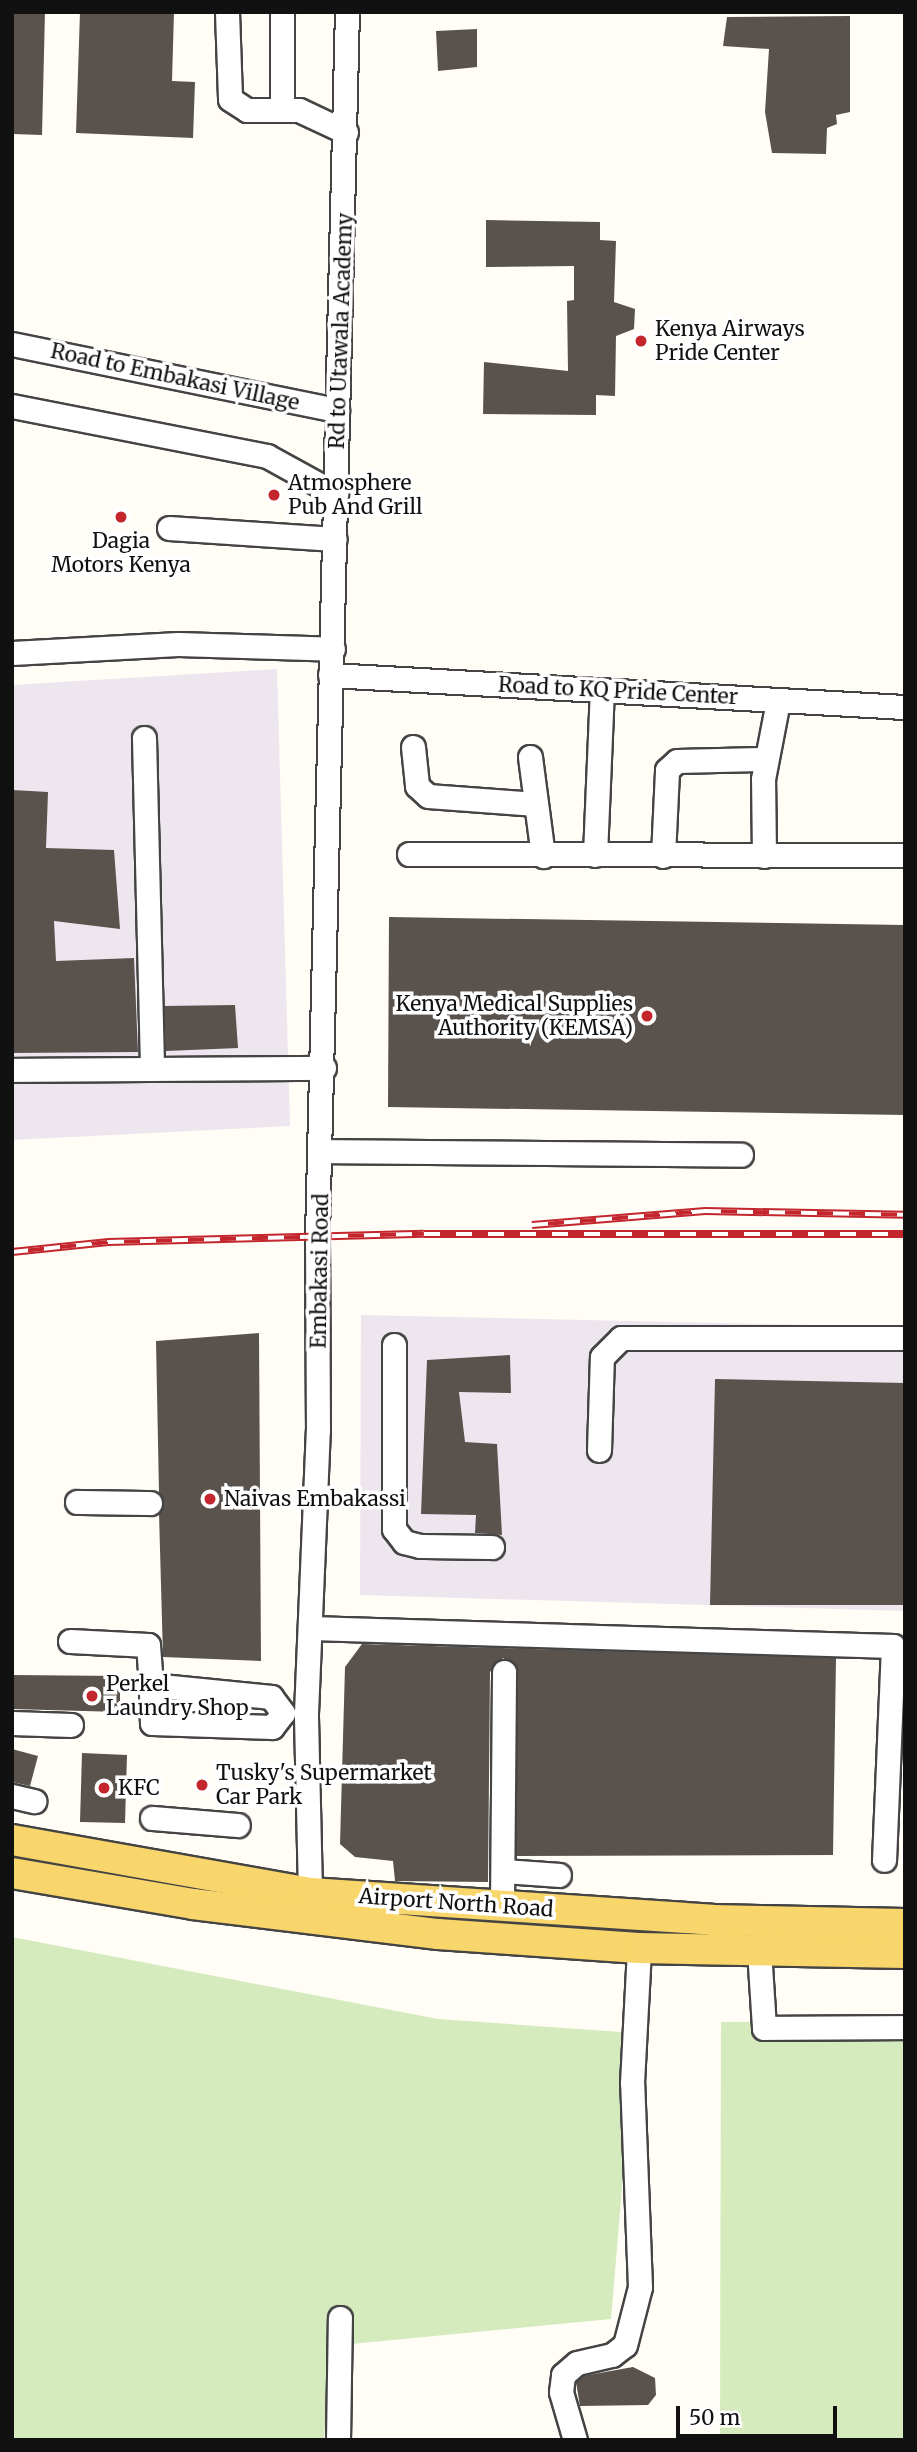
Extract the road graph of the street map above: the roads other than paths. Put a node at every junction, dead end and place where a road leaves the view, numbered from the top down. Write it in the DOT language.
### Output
graph roads {
  1 [pos="227,12"];
  2 [pos="282,12"];
  3 [pos="348,12"];
  4 [pos="282,108"];
  5 [pos="346,132"];
  6 [pos="12,344"];
  7 [pos="12,406"];
  8 [pos="337,410"];
  9 [pos="336,494"];
  10 [pos="169,528"];
  11 [pos="335,539"];
  12 [pos="333,649"];
  13 [pos="12,653"];
  14 [pos="331,675"];
  15 [pos="602,690"];
  16 [pos="778,701"];
  17 [pos="905,707"];
  18 [pos="144,738"];
  19 [pos="414,747"];
  20 [pos="530,757"];
  21 [pos="760,759"];
  22 [pos="536,803"];
  23 [pos="409,854"];
  24 [pos="595,855"];
  25 [pos="905,855"];
  26 [pos="543,856"];
  27 [pos="663,856"];
  28 [pos="764,856"];
  29 [pos="324,1068"];
  30 [pos="152,1069"];
  31 [pos="12,1070"];
  32 [pos="322,1151"];
  33 [pos="741,1155"];
  34 [pos="905,1338"];
  35 [pos="394,1345"];
  36 [pos="599,1450"];
  37 [pos="77,1502"];
  38 [pos="150,1503"];
  39 [pos="492,1547"];
  40 [pos="311,1628"];
  41 [pos="70,1641"];
  42 [pos="504,1672"];
  43 [pos="151,1685"];
  44 [pos="283,1713"];
  45 [pos="306,1713"];
  46 [pos="12,1723"];
  47 [pos="71,1725"];
  48 [pos="152,1818"];
  49 [pos="238,1825"];
  50 [pos="12,1840"];
  51 [pos="884,1860"];
  52 [pos="505,1871"];
  53 [pos="12,1873"];
  54 [pos="559,1875"];
  55 [pos="310,1893"];
  56 [pos="502,1906"];
  57 [pos="905,1924"];
  58 [pos="639,1948"];
  59 [pos="759,1950"];
  60 [pos="905,1953"];
  61 [pos="905,2027"];
  62 [pos="340,2318"];
  63 [pos="338,2440"];
  64 [pos="575,2440"];
  1 -- 4 [label="street"];
  2 -- 4 [label="street"];
  3 -- 5 [label="street, Rd to Utawala Academy"];
  4 -- 5 [label="street"];
  5 -- 8 [label="street, Rd to Utawala Academy"];
  6 -- 8 [label="street, Road to Embakasi Village"];
  7 -- 9 [label="street"];
  8 -- 9 [label="street, Rd to Utawala Academy"];
  9 -- 11 [label="street, Rd to Utawala Academy"];
  10 -- 11 [label="street"];
  11 -- 12 [label="street, Rd to Utawala Academy"];
  12 -- 13 [label="street"];
  12 -- 14 [label="street, Embakasi Road"];
  14 -- 15 [label="street, Road to KQ Pride Center"];
  14 -- 29 [label="street, Embakasi Road"];
  15 -- 16 [label="street, Road to KQ Pride Center"];
  15 -- 24 [label="street"];
  16 -- 17 [label="street, Road to KQ Pride Center"];
  16 -- 28 [label="street"];
  18 -- 30 [label="street"];
  19 -- 22 [label="street"];
  20 -- 22 [label="street"];
  21 -- 27 [label="street"];
  22 -- 26 [label="street"];
  23 -- 26 [label="street"];
  24 -- 26 [label="street"];
  24 -- 27 [label="street"];
  25 -- 28 [label="street"];
  27 -- 28 [label="street"];
  29 -- 30 [label="street"];
  29 -- 32 [label="street, Embakasi Road"];
  30 -- 31 [label="street"];
  32 -- 33 [label="street"];
  32 -- 40 [label="street, Embakasi Road"];
  34 -- 36 [label="street"];
  35 -- 39 [label="street"];
  37 -- 38 [label="street"];
  40 -- 45 [label="street, Embakasi Road"];
  40 -- 51 [label="street"];
  41 -- 43 [label="street"];
  42 -- 52 [label="street"];
  43 -- 44 [label="street"];
  43 -- 44 [label="street"];
  44 -- 45 [label="street"];
  45 -- 55 [label="street, Embakasi Road"];
  46 -- 47 [label="street"];
  48 -- 49 [label="street"];
  50 -- 55 [label="main road, Airport North Road"];
  52 -- 54 [label="street"];
  52 -- 56 [label="street"];
  53 -- 58 [label="main road, Airport North Road"];
  55 -- 56 [label="main road, Airport North Road"];
  56 -- 57 [label="main road, Airport North Road"];
  58 -- 59 [label="main road, Airport North Road"];
  58 -- 64 [label="street"];
  59 -- 60 [label="main road, Airport North Road"];
  59 -- 61 [label="street"];
  62 -- 63 [label="street"];
}
